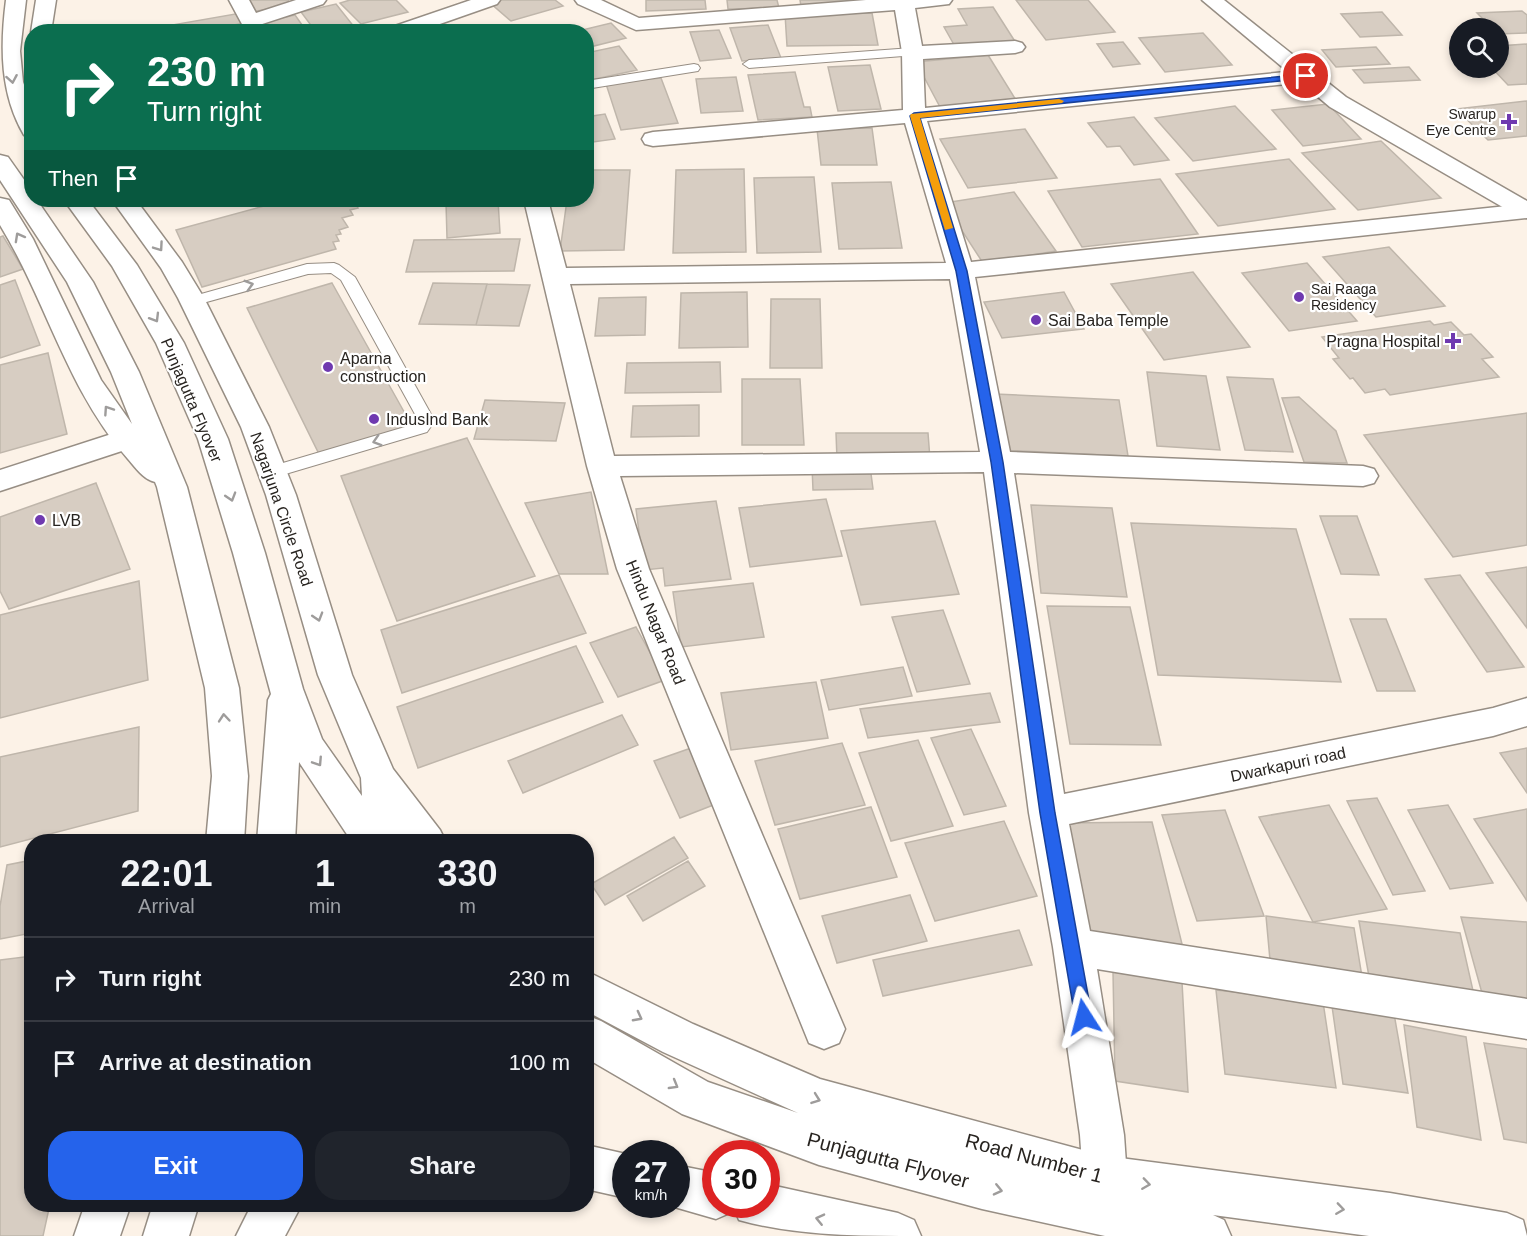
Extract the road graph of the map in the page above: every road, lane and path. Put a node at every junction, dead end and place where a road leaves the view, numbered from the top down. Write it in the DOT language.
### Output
graph roads {
  1 [pos="16,0"];
  2 [pos="46,0"];
  3 [pos="239,0"];
  4 [pos="316,0"];
  5 [pos="490,0"];
  6 [pos="585,0"];
  7 [pos="942,0"];
  8 [pos="1212,0"];
  9 [pos="904,2"];
  10 [pos="720,8"];
  11 [pos="442,17"];
  12 [pos="42,24"];
  13 [pos="421,24"];
  14 [pos="450,24"];
  15 [pos="1015,47"];
  16 [pos="912,52"];
  17 [pos="749,64"];
  18 [pos="694,68"];
  19 [pos="1306,76"];
  20 [pos="594,84"];
  21 [pos="24,116"];
  22 [pos="914,116"];
  23 [pos="653,139"];
  24 [pos="0,162"];
  25 [pos="24,198"];
  26 [pos="0,205"];
  27 [pos="30,207"];
  28 [pos="81,207"];
  29 [pos="129,207"];
  30 [pos="538,207"];
  31 [pos="1527,211"];
  32 [pos="961,271"];
  33 [pos="555,276"];
  34 [pos="192,301"];
  35 [pos="127,439"];
  36 [pos="997,462"];
  37 [pos="602,466"];
  38 [pos="272,472"];
  39 [pos="1363,476"];
  40 [pos="0,482"];
  41 [pos="172,487"];
  42 [pos="286,689"];
  43 [pos="1527,712"];
  44 [pos="379,778"];
  45 [pos="228,808"];
  46 [pos="1048,813"];
  47 [pos="239,834"];
  48 [pos="277,834"];
  49 [pos="368,834"];
  50 [pos="384,834"];
  51 [pos="421,834"];
  52 [pos="1073,947"];
  53 [pos="594,994"];
  54 [pos="1527,1019"];
  55 [pos="824,1029"];
  56 [pos="594,1040"];
  57 [pos="594,1169"];
  58 [pos="612,1173"];
  59 [pos="1105,1178"];
  60 [pos="780,1210"];
  61 [pos="105,1212"];
  62 [pos="174,1212"];
  63 [pos="274,1212"];
  64 [pos="97,1236"];
  65 [pos="166,1236"];
  66 [pos="259,1236"];
  67 [pos="898,1236"];
  68 [pos="1208,1236"];
  69 [pos="1507,1236"];
  1 -- 21 [label="street, one-way"];
  2 -- 12 [label="street"];
  3 -- 4 [label="street"];
  5 -- 11 [label="street"];
  6 -- 10 [label="street"];
  7 -- 9 [label="street"];
  8 -- 19 [label="street"];
  9 -- 10 [label="street"];
  9 -- 16 [label="street"];
  11 -- 13 [label="street"];
  11 -- 14 [label="street"];
  15 -- 16 [label="street"];
  16 -- 17 [label="lane"];
  16 -- 22 [label="street"];
  18 -- 20 [label="lane"];
  19 -- 22 [label="street"];
  19 -- 31 [label="street"];
  22 -- 23 [label="street"];
  22 -- 32 [label="street"];
  24 -- 25 [label="street"];
  35 -- 26 [label="street, one-way"];
  27 -- 41 [label="street"];
  28 -- 42 [label="street, Punjagutta Flyover, one-way"];
  29 -- 34 [label="street, Nagarjuna Circle Road, one-way"];
  30 -- 33 [label="street, Hindu Nagar Road"];
  31 -- 32 [label="street"];
  32 -- 33 [label="street"];
  32 -- 36 [label="street"];
  33 -- 37 [label="street, Hindu Nagar Road"];
  34 -- 38 [label="street, Nagarjuna Circle Road"];
  34 -- 38 [label="lane, one-way"];
  35 -- 40 [label="street"];
  35 -- 41 [label="street"];
  36 -- 37 [label="street"];
  36 -- 39 [label="street"];
  36 -- 46 [label="street"];
  37 -- 55 [label="street, Hindu Nagar Road"];
  38 -- 44 [label="street, Nagarjuna Circle Road, one-way"];
  45 -- 41 [label="street, one-way"];
  42 -- 48 [label="street, Punjagutta Flyover"];
  42 -- 49 [label="street, Punjagutta Flyover, one-way"];
  43 -- 46 [label="street, Dwarkapuri road"];
  44 -- 50 [label="street, Nagarjuna Circle Road"];
  44 -- 51 [label="street"];
  45 -- 47 [label="street"];
  46 -- 52 [label="street"];
  52 -- 54 [label="street"];
  52 -- 59 [label="street"];
  53 -- 59 [label="street, Road Number 1, one-way"];
  56 -- 68 [label="street, Punjagutta Flyover, one-way"];
  57 -- 58 [label="street"];
  59 -- 69 [label="street, Road Number 1, one-way"];
  67 -- 60 [label="street, one-way"];
  61 -- 64 [label="street"];
  62 -- 65 [label="street"];
  63 -- 66 [label="street"];
}
